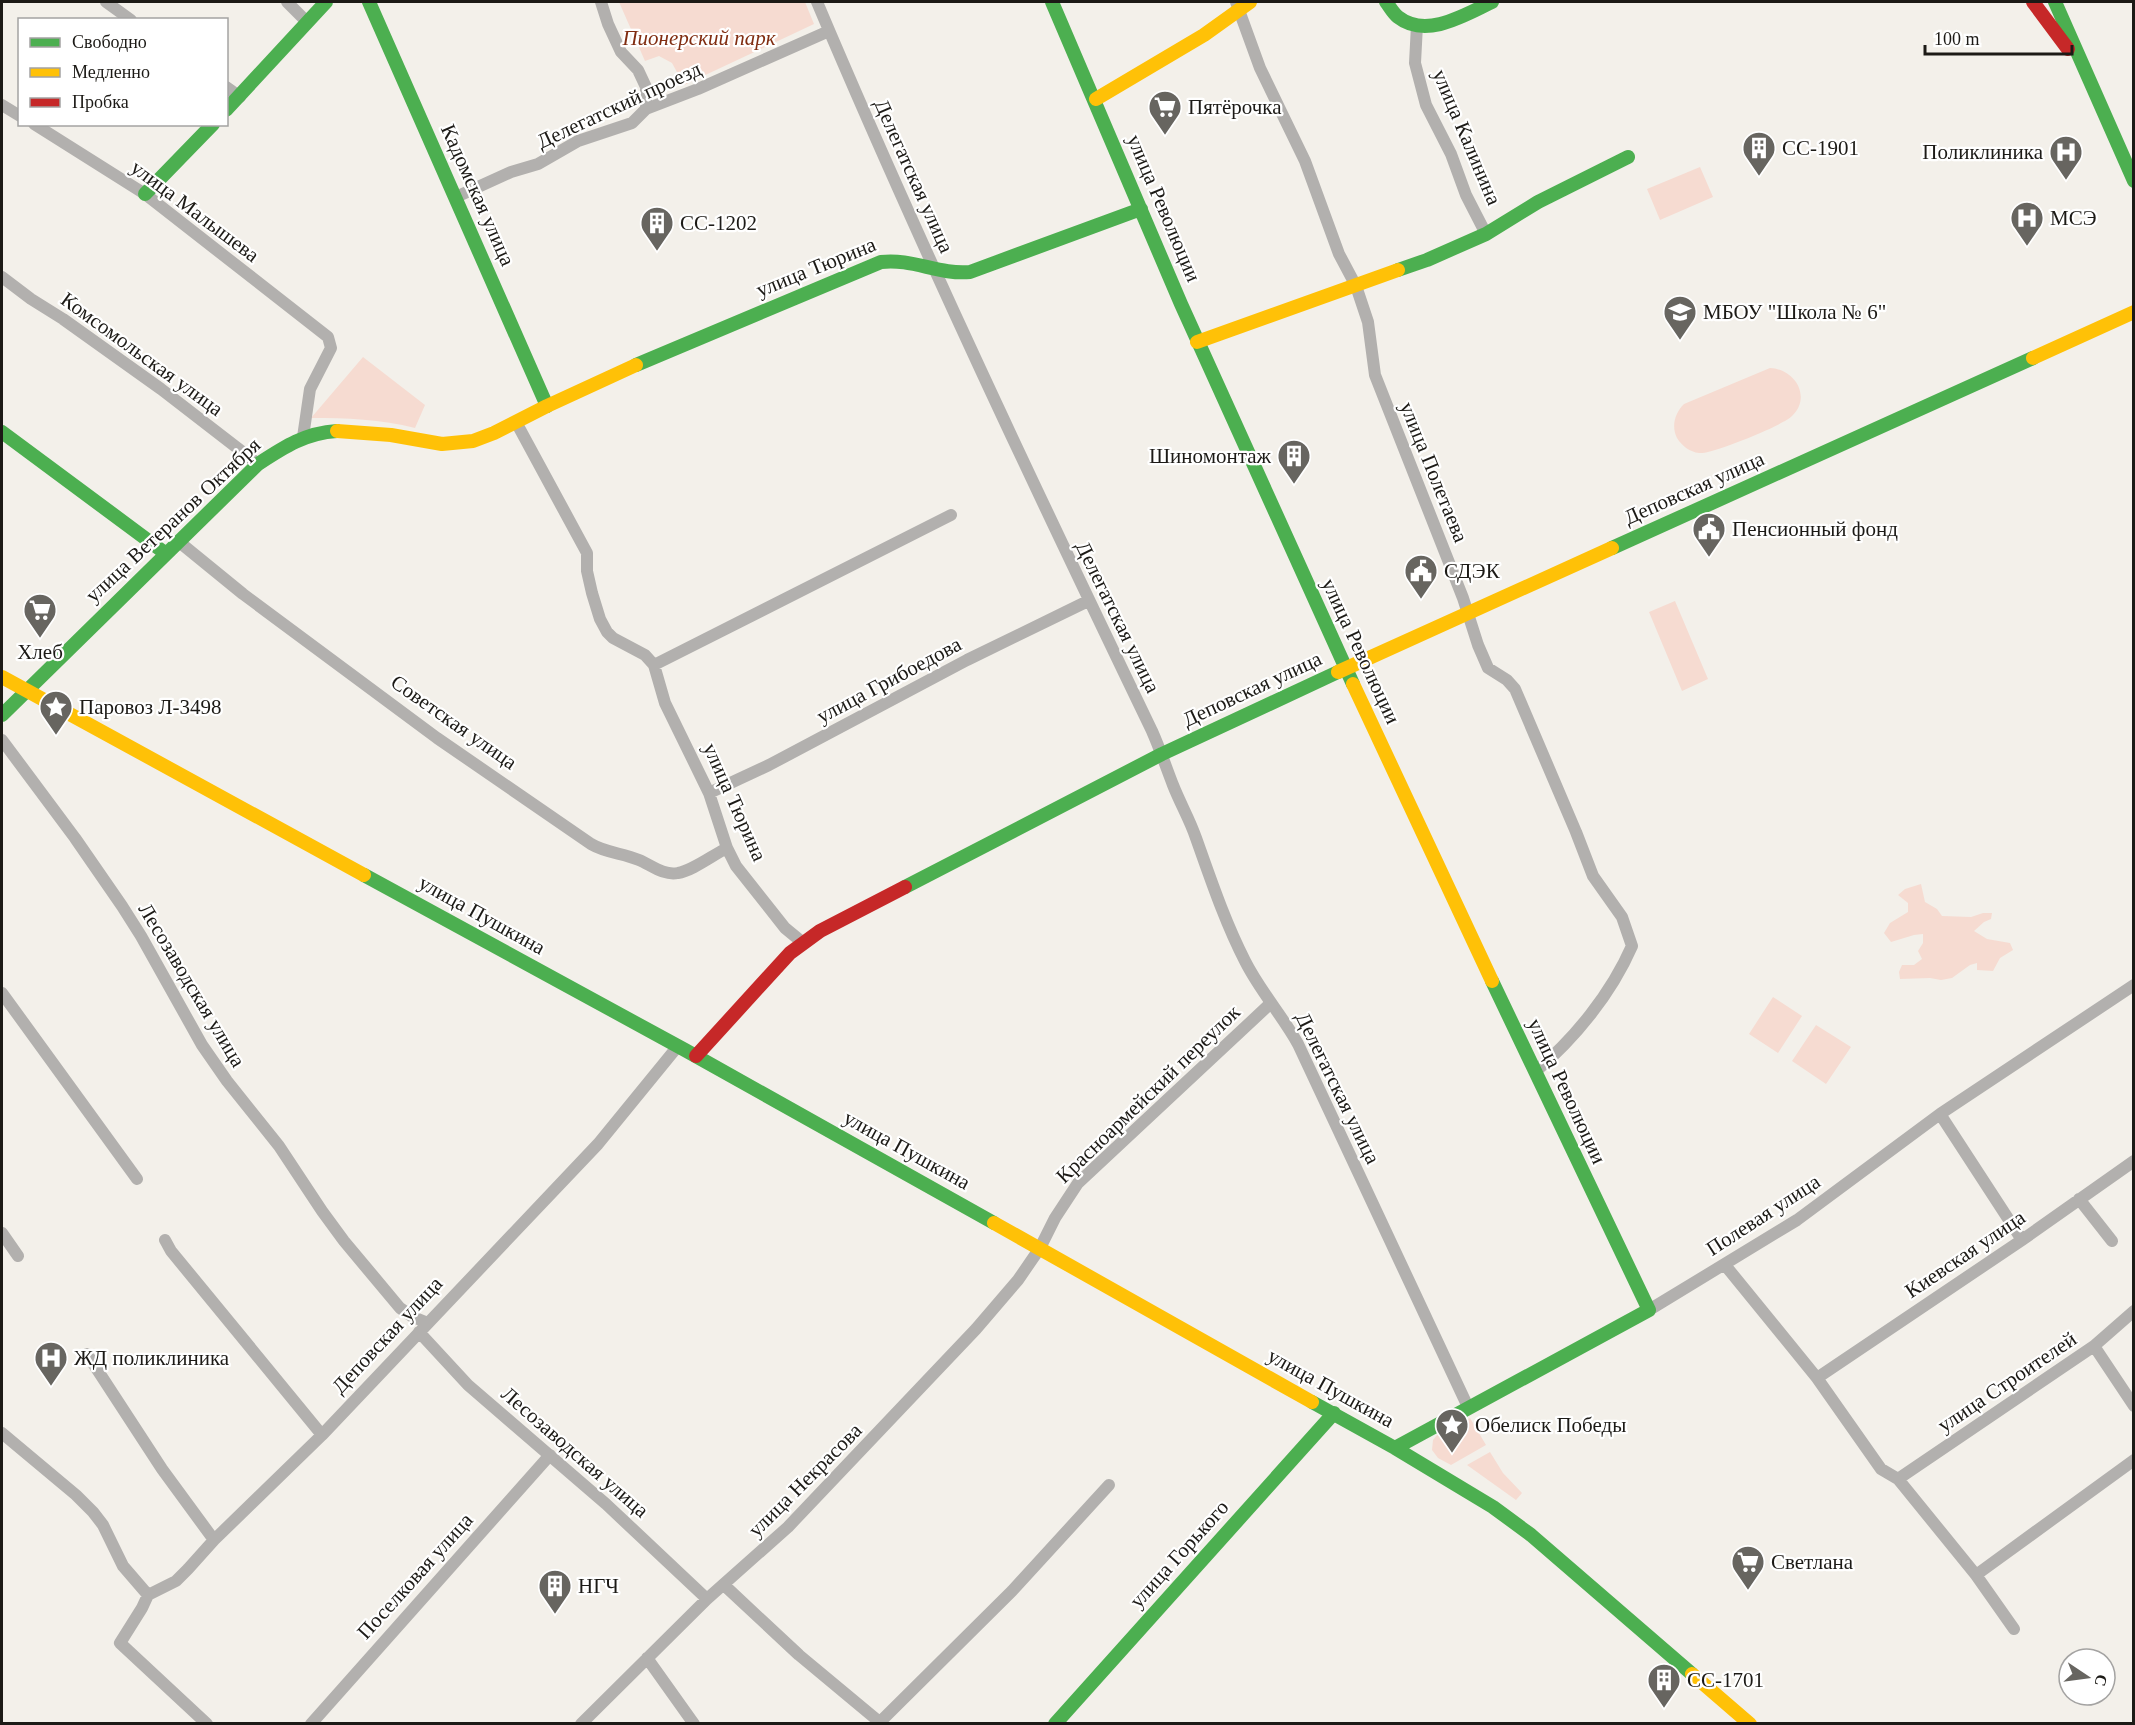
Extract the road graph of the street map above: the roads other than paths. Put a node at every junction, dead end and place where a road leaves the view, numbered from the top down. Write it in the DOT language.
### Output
graph roads {
  1 [pos="106,2"];
  2 [pos="287,2"];
  3 [pos="326,2"];
  4 [pos="369,2"];
  5 [pos="601,2"];
  6 [pos="817,2"];
  7 [pos="1052,2"];
  8 [pos="1386,2"];
  9 [pos="1492,2"];
  10 [pos="2034,2"];
  11 [pos="2055,2"];
  12 [pos="1242,4"];
  13 [pos="128,18"];
  14 [pos="306,21"];
  15 [pos="1417,25"];
  16 [pos="829,31"];
  17 [pos="2085,71"];
  18 [pos="228,88"];
  19 [pos="240,97"];
  20 [pos="1096,99"];
  21 [pos="2,105"];
  22 [pos="228,108"];
  23 [pos="646,109"];
  24 [pos="18,115"];
  25 [pos="37,126"];
  26 [pos="211,126"];
  27 [pos="1628,157"];
  28 [pos="2133,181"];
  29 [pos="145,194"];
  30 [pos="456,197"];
  31 [pos="1141,209"];
  32 [pos="1486,234"];
  33 [pos="933,269"];
  34 [pos="2,278"];
  35 [pos="1356,286"];
  36 [pos="2133,312"];
  37 [pos="1197,342"];
  38 [pos="547,406"];
  39 [pos="516,422"];
  40 [pos="2,432"];
  41 [pos="303,437"];
  42 [pos="258,464"];
  43 [pos="951,515"];
  44 [pos="178,541"];
  45 [pos="165,552"];
  46 [pos="1088,601"];
  47 [pos="1468,614"];
  48 [pos="654,665"];
  49 [pos="1345,669"];
  50 [pos="2,677"];
  51 [pos="25,690"];
  52 [pos="2,715"];
  53 [pos="2,740"];
  54 [pos="1162,754"];
  55 [pos="708,793"];
  56 [pos="727,848"];
  57 [pos="802,942"];
  58 [pos="2133,985"];
  59 [pos="2,993"];
  60 [pos="1271,1003"];
  61 [pos="678,1046"];
  62 [pos="696,1056"];
  63 [pos="1535,1072"];
  64 [pos="1940,1114"];
  65 [pos="2133,1161"];
  66 [pos="137,1179"];
  67 [pos="2079,1199"];
  68 [pos="2,1233"];
  69 [pos="165,1240"];
  70 [pos="2022,1240"];
  71 [pos="2112,1241"];
  72 [pos="1041,1248"];
  73 [pos="18,1256"];
  74 [pos="1725,1265"];
  75 [pos="1649,1310"];
  76 [pos="2133,1311"];
  77 [pos="424,1328"];
  78 [pos="2094,1346"];
  79 [pos="87,1354"];
  80 [pos="1817,1378"];
  81 [pos="2133,1406"];
  82 [pos="1468,1407"];
  83 [pos="1334,1413"];
  84 [pos="2,1433"];
  85 [pos="322,1435"];
  86 [pos="1395,1448"];
  87 [pos="550,1455"];
  88 [pos="2133,1460"];
  89 [pos="1898,1479"];
  90 [pos="1109,1485"];
  91 [pos="214,1540"];
  92 [pos="1976,1575"];
  93 [pos="724,1585"];
  94 [pos="148,1595"];
  95 [pos="707,1599"];
  96 [pos="2014,1629"];
  97 [pos="647,1658"];
  98 [pos="881,1723"];
  99 [pos="207,1724"];
  100 [pos="311,1724"];
  101 [pos="581,1724"];
  102 [pos="694,1724"];
  103 [pos="1055,1724"];
  104 [pos="1750,1724"];
  1 -- 13 [label="street"];
  2 -- 14 [label="street"];
  3 -- 14 [label="street"];
  4 -- 30 [label="street, Кадомская улица"];
  5 -- 23 [label="street"];
  6 -- 16 [label="street, Делегатская улица"];
  7 -- 20 [label="street, улица Революции"];
  8 -- 15 [label="street"];
  9 -- 15 [label="street"];
  10 -- 17 [label="street"];
  11 -- 17 [label="street"];
  12 -- 20 [label="street"];
  12 -- 35 [label="street, улица Полетаева"];
  14 -- 19 [label="street"];
  15 -- 32 [label="street, улица Калинина"];
  16 -- 23 [label="street, Делегатский проезд"];
  16 -- 33 [label="street, Делегатская улица"];
  17 -- 28 [label="street"];
  18 -- 19 [label="street"];
  19 -- 22 [label="street"];
  20 -- 31 [label="street, улица Революции"];
  21 -- 24 [label="street"];
  23 -- 30 [label="street, Делегатский проезд"];
  25 -- 29 [label="street, улица Малышева"];
  26 -- 29 [label="street"];
  27 -- 32 [label="street"];
  29 -- 41 [label="street, улица Малышева"];
  30 -- 38 [label="street, Кадомская улица"];
  31 -- 33 [label="street, улица Тюрина"];
  31 -- 37 [label="street, улица Революции"];
  32 -- 35 [label="street"];
  33 -- 38 [label="street, улица Тюрина"];
  33 -- 46 [label="street, Делегатская улица"];
  34 -- 42 [label="street, Комсомольская улица"];
  35 -- 37 [label="street"];
  35 -- 47 [label="street, улица Полетаева"];
  36 -- 47 [label="street, Деповская улица"];
  37 -- 49 [label="street, улица Революции"];
  38 -- 39 [label="street, улица Тюрина"];
  39 -- 41 [label="street, улица Тюрина"];
  39 -- 48 [label="street"];
  40 -- 45 [label="street"];
  41 -- 42 [label="street, улица Ветеранов Октября"];
  42 -- 44 [label="street, улица Ветеранов Октября"];
  43 -- 48 [label="street"];
  44 -- 45 [label="street, улица Ветеранов Октября"];
  44 -- 56 [label="street, Советская улица"];
  45 -- 51 [label="street, улица Ветеранов Октября"];
  46 -- 54 [label="street, Делегатская улица"];
  46 -- 55 [label="street, улица Грибоедова"];
  47 -- 49 [label="street, Деповская улица"];
  47 -- 63 [label="street, улица Полетаева"];
  48 -- 55 [label="street, улица Тюрина"];
  49 -- 54 [label="street, Деповская улица"];
  49 -- 63 [label="street, улица Революции"];
  50 -- 51 [label="street, улица Пушкина"];
  51 -- 52 [label="street, улица Ветеранов Октября"];
  51 -- 61 [label="street, улица Пушкина"];
  53 -- 77 [label="street, Лесозаводская улица"];
  54 -- 57 [label="street, Деповская улица"];
  54 -- 60 [label="street, Делегатская улица"];
  55 -- 56 [label="street, улица Тюрина"];
  56 -- 57 [label="street, улица Тюрина"];
  57 -- 62 [label="street, Деповская улица"];
  58 -- 64 [label="street, Полевая улица"];
  59 -- 66 [label="street"];
  60 -- 72 [label="street, Красноармейский переулок"];
  60 -- 82 [label="street, Делегатская улица"];
  61 -- 62 [label="street, улица Пушкина"];
  61 -- 77 [label="street, Деповская улица"];
  62 -- 72 [label="street, улица Пушкина"];
  63 -- 75 [label="street, улица Революции"];
  64 -- 70 [label="street"];
  64 -- 74 [label="street, Полевая улица"];
  65 -- 67 [label="street, Киевская улица"];
  67 -- 70 [label="street, Киевская улица"];
  67 -- 71 [label="street"];
  68 -- 73 [label="street"];
  69 -- 85 [label="street"];
  70 -- 80 [label="street, Киевская улица"];
  72 -- 83 [label="street, улица Пушкина"];
  72 -- 93 [label="street, улица Некрасова"];
  74 -- 75 [label="street, Полевая улица"];
  74 -- 80 [label="street"];
  75 -- 82 [label="street, Полевая улица"];
  76 -- 78 [label="street, улица Строителей"];
  77 -- 85 [label="street, Деповская улица"];
  77 -- 87 [label="street, Лесозаводская улица"];
  78 -- 81 [label="street"];
  78 -- 89 [label="street, улица Строителей"];
  79 -- 91 [label="street"];
  80 -- 89 [label="street"];
  82 -- 86 [label="street, Полевая улица"];
  83 -- 86 [label="street, улица Пушкина"];
  83 -- 103 [label="street, улица Горького"];
  84 -- 94 [label="street"];
  85 -- 91 [label="street, Деповская улица"];
  86 -- 104 [label="street, улица Пушкина"];
  87 -- 95 [label="street, Лесозаводская улица"];
  87 -- 100 [label="street, Поселковая улица"];
  88 -- 92 [label="street"];
  89 -- 92 [label="street"];
  90 -- 98 [label="street"];
  91 -- 94 [label="street, Деповская улица"];
  92 -- 96 [label="street"];
  93 -- 95 [label="street, улица Некрасова"];
  93 -- 98 [label="street"];
  94 -- 99 [label="street"];
  95 -- 97 [label="street, улица Некрасова"];
  97 -- 101 [label="street, улица Некрасова"];
  97 -- 102 [label="street"];
}
